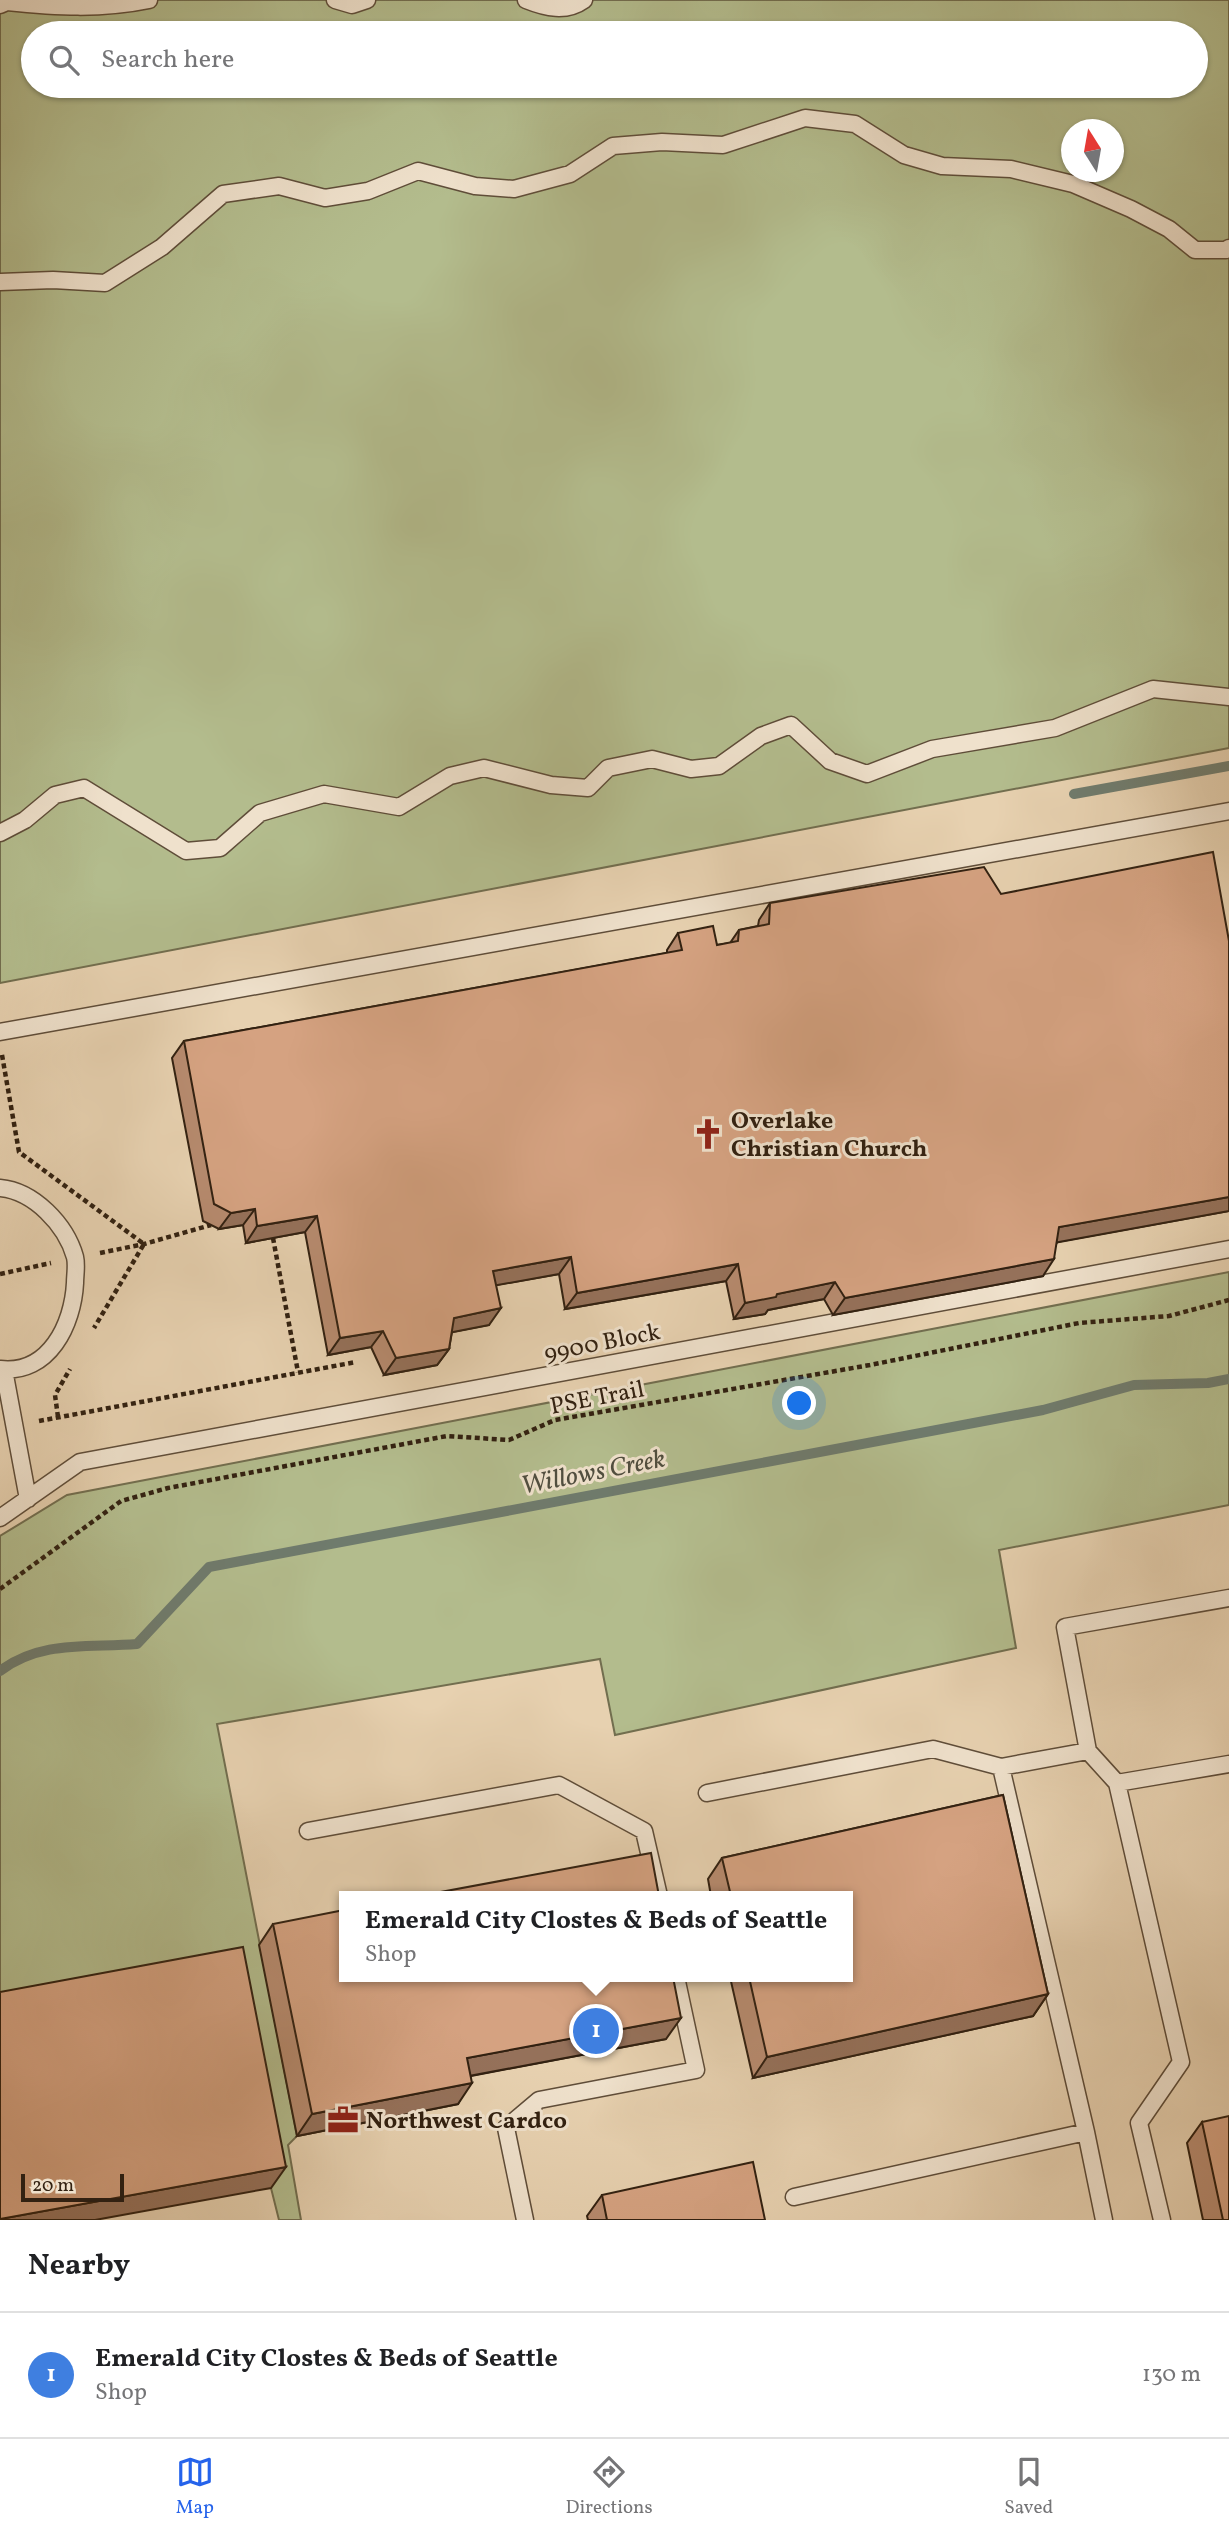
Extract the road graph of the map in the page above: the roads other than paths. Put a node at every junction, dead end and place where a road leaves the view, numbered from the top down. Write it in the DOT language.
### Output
graph roads {
  1 [pos="149,0"];
  2 [pos="335,0"];
  3 [pos="367,0"];
  4 [pos="526,0"];
  5 [pos="584,0"];
  6 [pos="0,5"];
  7 [pos="1229,248"];
  8 [pos="0,282"];
  9 [pos="1229,697"];
  10 [pos="1229,811"];
  11 [pos="0,833"];
  12 [pos="0,1031"];
  13 [pos="0,1188"];
  14 [pos="1229,1249"];
  15 [pos="2,1369"];
  16 [pos="28,1499"];
  17 [pos="0,1518"];
  18 [pos="1229,1598"];
  19 [pos="1088,1751"];
  20 [pos="1229,1764"];
  21 [pos="1002,1767"];
  22 [pos="1118,1783"];
  23 [pos="707,1793"];
  24 [pos="308,1831"];
  25 [pos="658,1891"];
  26 [pos="677,1982"];
  27 [pos="1086,2132"];
  28 [pos="794,2197"];
  29 [pos="525,2220"];
  30 [pos="1104,2220"];
  31 [pos="1162,2220"];
  1 -- 6 [label="lane"];
  2 -- 3 [label="lane"];
  4 -- 5 [label="lane"];
  7 -- 8 [label="lane"];
  9 -- 11 [label="lane"];
  10 -- 12 [label="lane"];
  13 -- 15 [label="lane"];
  14 -- 16 [label="lane, 9900 Block"];
  15 -- 16 [label="lane"];
  16 -- 17 [label="lane, 9900 Block"];
  18 -- 19 [label="lane"];
  19 -- 21 [label="lane"];
  19 -- 22 [label="lane"];
  20 -- 22 [label="lane"];
  21 -- 23 [label="lane"];
  21 -- 27 [label="lane"];
  22 -- 31 [label="lane"];
  24 -- 25 [label="lane"];
  26 -- 29 [label="lane"];
  27 -- 28 [label="lane"];
  27 -- 30 [label="lane"];
}
